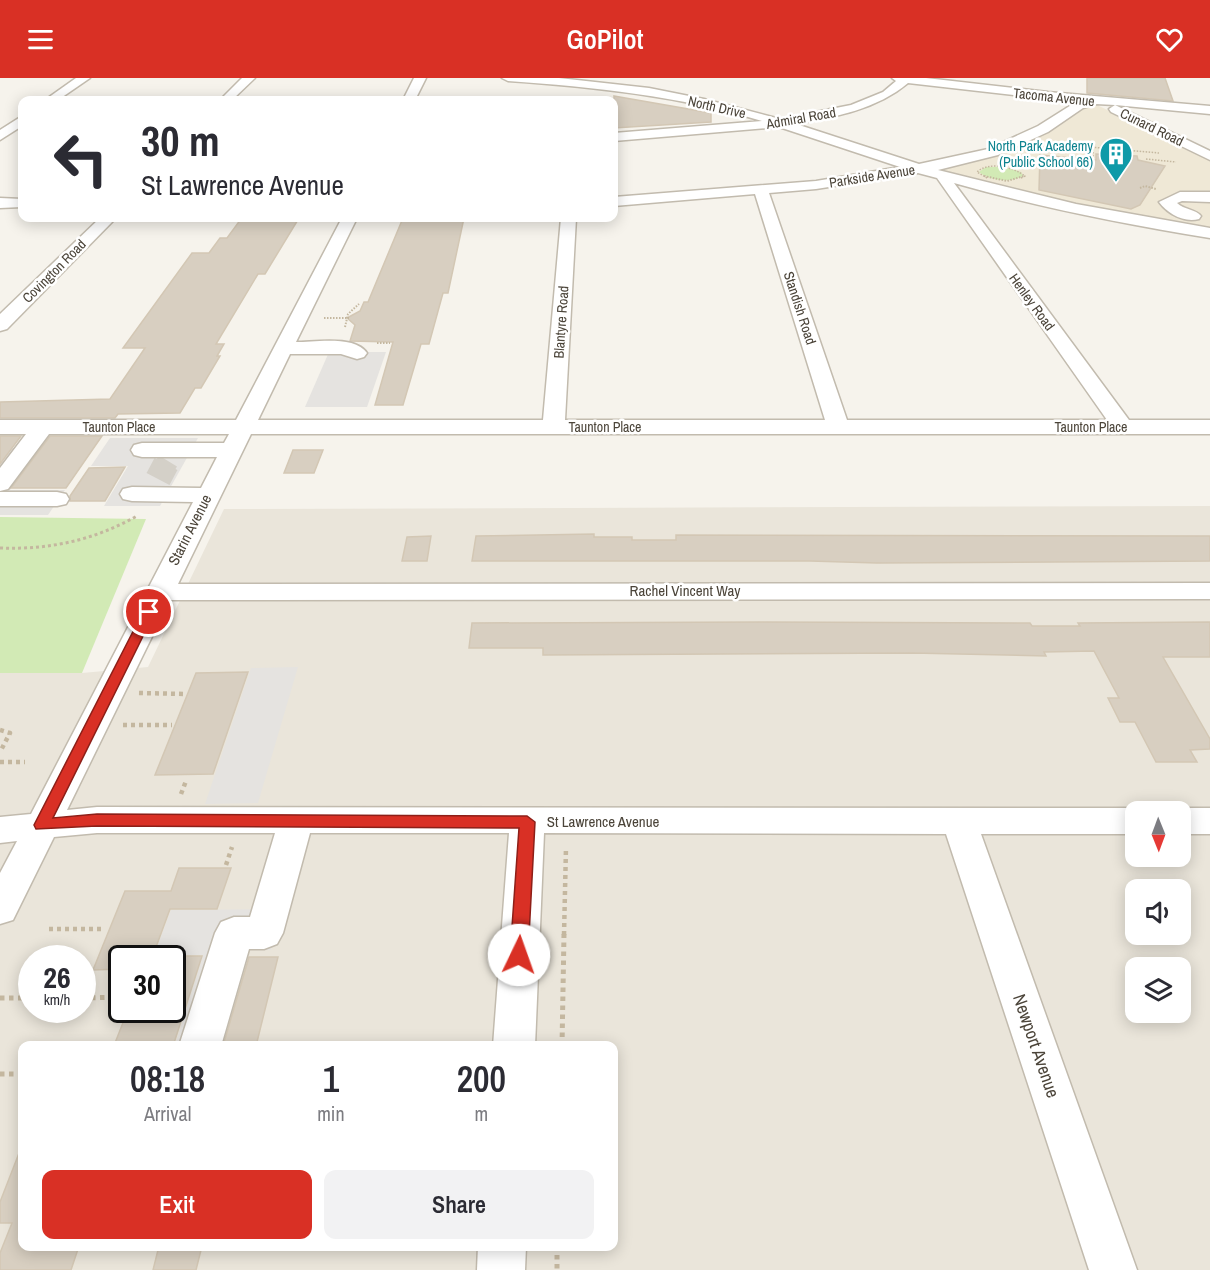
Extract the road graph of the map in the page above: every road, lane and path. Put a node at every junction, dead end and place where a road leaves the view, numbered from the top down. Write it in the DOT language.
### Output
graph roads {
  1 [pos="84,78"];
  2 [pos="249,78"];
  3 [pos="420,78"];
  4 [pos="508,78"];
  5 [pos="904,78"];
  6 [pos="1089,94"];
  7 [pos="57,96"];
  8 [pos="230,96"];
  9 [pos="411,96"];
  10 [pos="1190,109"];
  11 [pos="1210,110"];
  12 [pos="1210,120"];
  13 [pos="18,123"];
  14 [pos="776,123"];
  15 [pos="0,136"];
  16 [pos="618,136"];
  17 [pos="1051,143"];
  18 [pos="1093,149"];
  19 [pos="1145,153"];
  20 [pos="1165,153"];
  21 [pos="1210,156"];
  22 [pos="1093,159"];
  23 [pos="1146,160"];
  24 [pos="920,169"];
  25 [pos="943,176"];
  26 [pos="1145,186"];
  27 [pos="1140,188"];
  28 [pos="761,191"];
  29 [pos="1204,196"];
  30 [pos="618,201"];
  31 [pos="0,203"];
  32 [pos="18,203"];
  33 [pos="104,222"];
  34 [pos="347,222"];
  35 [pos="568,222"];
  36 [pos="1190,223"];
  37 [pos="1207,240"];
  38 [pos="359,304"];
  39 [pos="313,318"];
  40 [pos="347,318"];
  41 [pos="0,325"];
  42 [pos="346,332"];
  43 [pos="281,348"];
  44 [pos="357,353"];
  45 [pos="336,406"];
  46 [pos="838,426"];
  47 [pos="0,427"];
  48 [pos="43,427"];
  49 [pos="1123,427"];
  50 [pos="1210,427"];
  51 [pos="328,428"];
  52 [pos="554,428"];
  53 [pos="236,439"];
  54 [pos="157,469"];
  55 [pos="0,484"];
  56 [pos="207,495"];
  57 [pos="0,499"];
  58 [pos="57,499"];
  59 [pos="0,548"];
  60 [pos="1210,591"];
  61 [pos="159,592"];
  62 [pos="137,693"];
  63 [pos="186,694"];
  64 [pos="123,725"];
  65 [pos="172,725"];
  66 [pos="0,730"];
  67 [pos="0,752"];
  68 [pos="0,762"];
  69 [pos="25,762"];
  70 [pos="296,821"];
  71 [pos="959,821"];
  72 [pos="1125,821"];
  73 [pos="1191,821"];
  74 [pos="1210,821"];
  75 [pos="527,822"];
  76 [pos="42,825"];
  77 [pos="0,830"];
  78 [pos="566,846"];
  79 [pos="0,909"];
  80 [pos="50,929"];
  81 [pos="102,929"];
  82 [pos="0,998"];
  83 [pos="18,998"];
  84 [pos="202,1041"];
  85 [pos="514,1041"];
  86 [pos="562,1041"];
  87 [pos="0,1074"];
  88 [pos="18,1074"];
  89 [pos="502,1251"];
  90 [pos="557,1251"];
  91 [pos="501,1270"];
  92 [pos="557,1270"];
  93 [pos="1113,1270"];
  1 -- 7 [label="street"];
  2 -- 8 [label="street"];
  3 -- 9 [label="street"];
  4 -- 14 [label="street, North Drive"];
  5 -- 6 [label="street, Tacoma Avenue"];
  5 -- 14 [label="street, Admiral Road"];
  6 -- 10 [label="street, Tacoma Avenue"];
  6 -- 21 [label="street, Cunard Road"];
  6 -- 24 [label="street, Parkside Avenue"];
  10 -- 11 [label="street, Tacoma Avenue"];
  10 -- 12 [label="street"];
  13 -- 15 [label="street"];
  14 -- 16 [label="street, Admiral Road"];
  14 -- 24 [label="street, North Drive"];
  17 -- 18 [label="path"];
  18 -- 19 [label="path"];
  18 -- 22 [label="path"];
  19 -- 20 [label="path"];
  19 -- 23 [label="path"];
  24 -- 25 [label="street, North Drive"];
  24 -- 28 [label="street, Parkside Avenue"];
  25 -- 36 [label="street"];
  25 -- 49 [label="street, Henley Road"];
  26 -- 27 [label="path"];
  28 -- 30 [label="street, Parkside Avenue"];
  28 -- 46 [label="street, Standish Road"];
  29 -- 36 [label="street"];
  29 -- 36 [label="street"];
  31 -- 32 [label="street"];
  33 -- 41 [label="street, Covington Road"];
  34 -- 43 [label="street, Starin Avenue"];
  35 -- 52 [label="street, Blantyre Road"];
  36 -- 37 [label="street"];
  38 -- 40 [label="path"];
  39 -- 40 [label="path"];
  40 -- 42 [label="path"];
  43 -- 44 [label="street"];
  43 -- 53 [label="street, Starin Avenue"];
  45 -- 51 [label="street"];
  46 -- 49 [label="street, Taunton Place"];
  46 -- 52 [label="street, Taunton Place"];
  47 -- 48 [label="street, Taunton Place"];
  48 -- 53 [label="street, Taunton Place"];
  48 -- 55 [label="street"];
  49 -- 50 [label="street, Taunton Place"];
  51 -- 52 [label="street, Taunton Place"];
  51 -- 53 [label="street, Taunton Place"];
  53 -- 54 [label="street"];
  53 -- 56 [label="street, Starin Avenue"];
  54 -- 56 [label="street"];
  54 -- 59 [label="path"];
  56 -- 61 [label="street, Starin Avenue"];
  57 -- 58 [label="street"];
  60 -- 61 [label="street, Rachel Vincent Way"];
  61 -- 76 [label="street, Starin Avenue"];
  62 -- 63 [label="path"];
  64 -- 65 [label="path"];
  66 -- 67 [label="path"];
  68 -- 69 [label="path"];
  70 -- 75 [label="street, St Lawrence Avenue"];
  70 -- 76 [label="street, St Lawrence Avenue"];
  70 -- 84 [label="street"];
  71 -- 72 [label="street, St Lawrence Avenue"];
  71 -- 75 [label="street, St Lawrence Avenue"];
  71 -- 93 [label="street, Newport Avenue"];
  73 -- 74 [label="street"];
  75 -- 85 [label="street"];
  76 -- 77 [label="street, St Lawrence Avenue"];
  76 -- 79 [label="street, Starin Avenue"];
  78 -- 86 [label="path"];
  80 -- 81 [label="path"];
  82 -- 83 [label="path"];
  87 -- 88 [label="path"];
  89 -- 91 [label="street"];
  90 -- 92 [label="path"];
}
